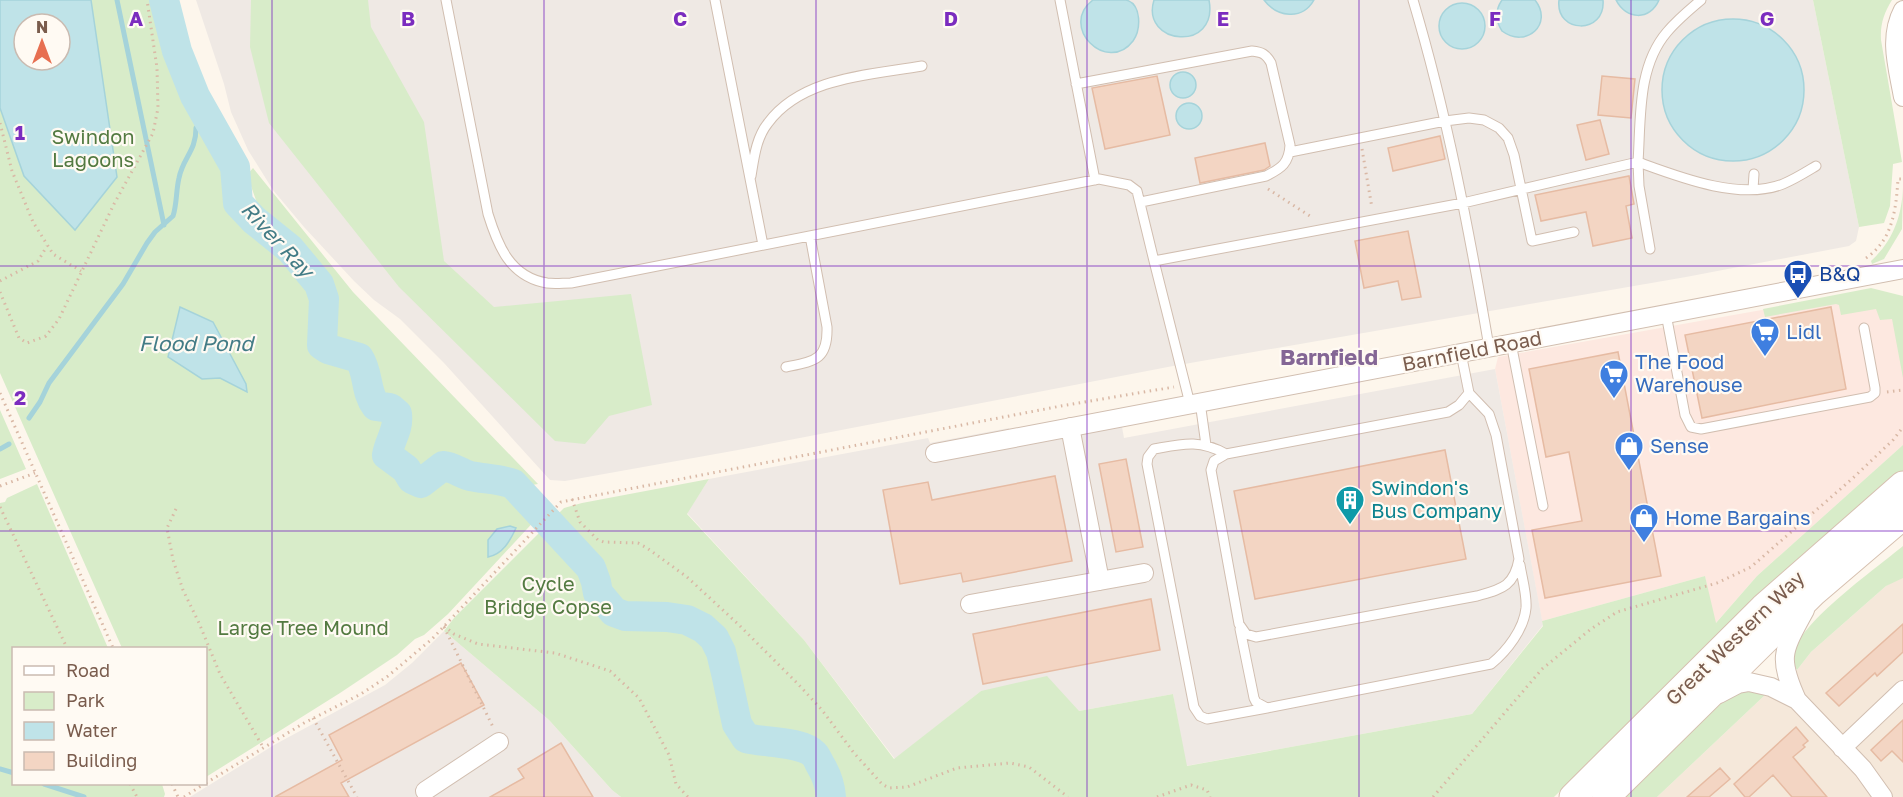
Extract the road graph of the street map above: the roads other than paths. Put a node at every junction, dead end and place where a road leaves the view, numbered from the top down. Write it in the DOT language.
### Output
graph roads {
  1 [pos="446,0"];
  2 [pos="715,0"];
  3 [pos="1060,0"];
  4 [pos="1413,0"];
  5 [pos="1701,0"];
  6 [pos="1903,10"];
  7 [pos="922,66"];
  8 [pos="1076,84"];
  9 [pos="1903,97"];
  10 [pos="1445,122"];
  11 [pos="1290,152"];
  12 [pos="1638,162"];
  13 [pos="1816,166"];
  14 [pos="1754,174"];
  15 [pos="1095,180"];
  16 [pos="750,181"];
  17 [pos="1521,189"];
  18 [pos="1753,189"];
  19 [pos="1141,202"];
  20 [pos="1463,203"];
  21 [pos="1574,232"];
  22 [pos="810,236"];
  23 [pos="763,245"];
  24 [pos="1650,249"];
  25 [pos="1154,261"];
  26 [pos="1903,269"];
  27 [pos="1666,314"];
  28 [pos="1864,328"];
  29 [pos="1511,343"];
  30 [pos="1489,348"];
  31 [pos="1461,353"];
  32 [pos="786,367"];
  33 [pos="1469,393"];
  34 [pos="1195,403"];
  35 [pos="1070,427"];
  36 [pos="1206,445"];
  37 [pos="935,453"];
  38 [pos="1226,454"];
  39 [pos="1903,485"];
  40 [pos="1543,506"];
  41 [pos="1903,516"];
  42 [pos="1519,559"];
  43 [pos="1144,573"];
  44 [pos="1100,581"];
  45 [pos="1814,592"];
  46 [pos="970,604"];
  47 [pos="1239,624"];
  48 [pos="1903,690"];
  49 [pos="1797,700"];
  50 [pos="1702,702"];
  51 [pos="1267,708"];
  52 [pos="499,742"];
  53 [pos="1842,748"];
  54 [pos="421,795"];
  55 [pos="1573,797"];
  56 [pos="1606,797"];
  57 [pos="1883,797"];
  1 -- 23 [label="lane"];
  2 -- 16 [label="lane"];
  3 -- 8 [label="lane"];
  4 -- 10 [label="lane"];
  5 -- 12 [label="lane"];
  6 -- 9 [label="street"];
  7 -- 16 [label="lane"];
  8 -- 11 [label="lane"];
  8 -- 15 [label="lane"];
  10 -- 11 [label="lane"];
  10 -- 17 [label="lane"];
  10 -- 20 [label="lane"];
  11 -- 19 [label="lane"];
  12 -- 17 [label="lane"];
  12 -- 18 [label="lane"];
  12 -- 24 [label="lane"];
  13 -- 18 [label="lane"];
  14 -- 18 [label="lane"];
  15 -- 19 [label="lane"];
  15 -- 22 [label="lane"];
  16 -- 23 [label="lane"];
  17 -- 20 [label="lane"];
  17 -- 21 [label="lane"];
  19 -- 25 [label="lane"];
  20 -- 25 [label="lane"];
  20 -- 30 [label="lane"];
  22 -- 23 [label="lane"];
  22 -- 32 [label="lane"];
  25 -- 34 [label="lane"];
  26 -- 27 [label="street, Barnfield Road"];
  27 -- 28 [label="lane"];
  27 -- 29 [label="street, Barnfield Road"];
  29 -- 30 [label="street, Barnfield Road"];
  29 -- 40 [label="lane"];
  30 -- 31 [label="street, Barnfield Road"];
  31 -- 33 [label="lane"];
  31 -- 34 [label="street, Barnfield Road"];
  33 -- 38 [label="lane"];
  33 -- 42 [label="lane"];
  34 -- 35 [label="street, Barnfield Road"];
  34 -- 36 [label="lane"];
  35 -- 37 [label="street, Barnfield Road"];
  35 -- 44 [label="street"];
  36 -- 38 [label="lane"];
  36 -- 51 [label="lane"];
  38 -- 47 [label="lane"];
  39 -- 55 [label="main road, Great Western Way"];
  41 -- 45 [label="main road, Great Western Way"];
  42 -- 47 [label="lane"];
  42 -- 51 [label="lane"];
  43 -- 44 [label="street"];
  44 -- 46 [label="street"];
  45 -- 49 [label="street"];
  45 -- 50 [label="main road, Great Western Way"];
  47 -- 51 [label="lane"];
  48 -- 53 [label="street"];
  49 -- 50 [label="street"];
  49 -- 53 [label="street"];
  50 -- 56 [label="main road, Great Western Way"];
  52 -- 54 [label="street"];
  53 -- 57 [label="street"];
}
